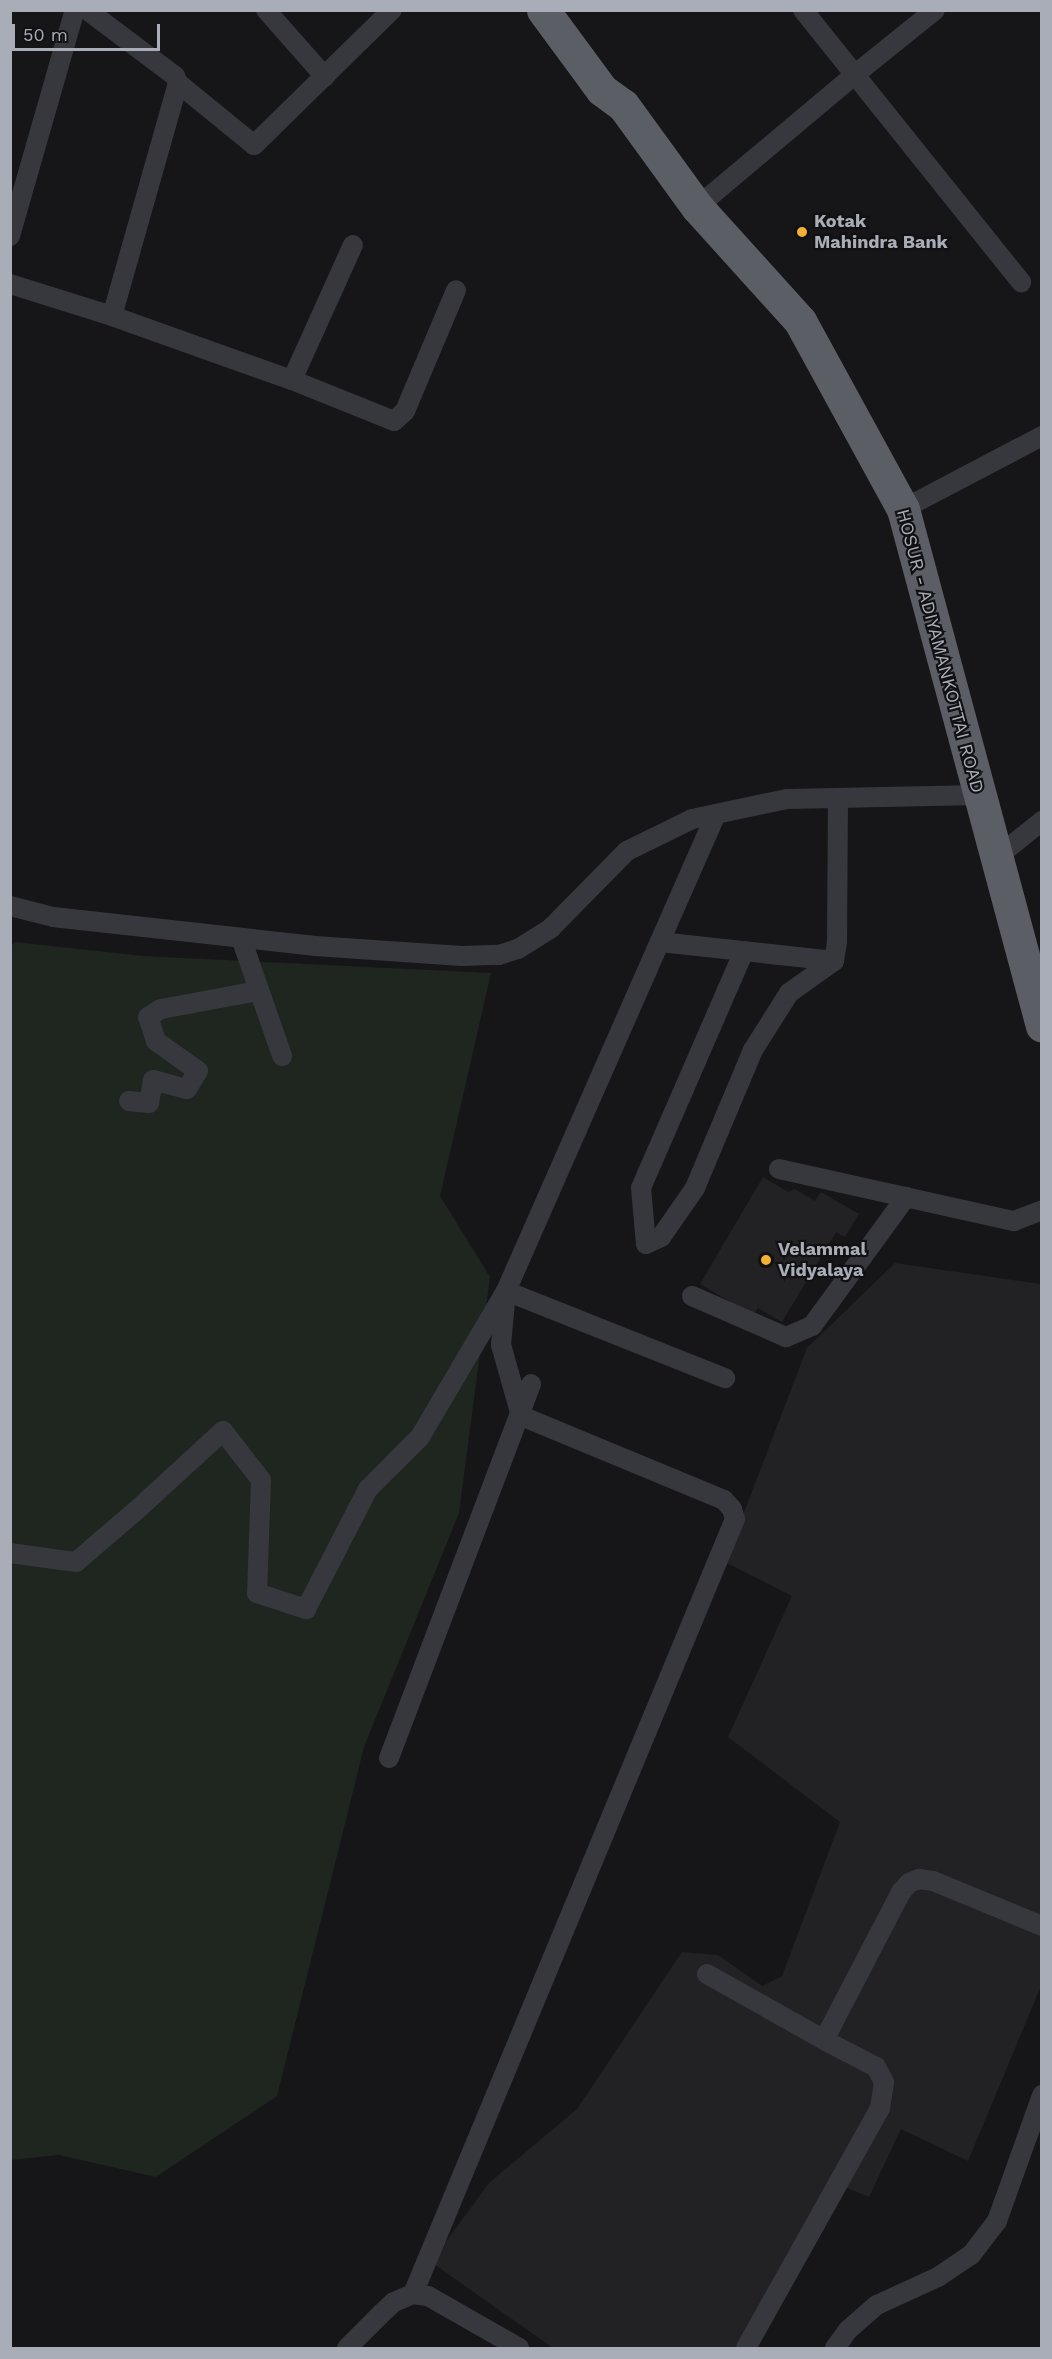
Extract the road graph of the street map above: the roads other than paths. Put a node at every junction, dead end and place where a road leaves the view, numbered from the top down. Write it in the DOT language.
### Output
graph roads {
  1 [pos="75,10"];
  2 [pos="87,10"];
  3 [pos="266,10"];
  4 [pos="392,10"];
  5 [pos="543,10"];
  6 [pos="568,10"];
  7 [pos="803,10"];
  8 [pos="935,10"];
  9 [pos="853,76"];
  10 [pos="325,77"];
  11 [pos="178,83"];
  12 [pos="623,105"];
  13 [pos="697,207"];
  14 [pos="10,236"];
  15 [pos="353,245"];
  16 [pos="1021,282"];
  17 [pos="10,284"];
  18 [pos="456,290"];
  19 [pos="112,316"];
  20 [pos="292,380"];
  21 [pos="1041,435"];
  22 [pos="903,509"];
  23 [pos="980,795"];
  24 [pos="838,798"];
  25 [pos="716,814"];
  26 [pos="1041,821"];
  27 [pos="997,857"];
  28 [pos="10,906"];
  29 [pos="241,938"];
  30 [pos="660,942"];
  31 [pos="744,951"];
  32 [pos="834,961"];
  33 [pos="258,991"];
  34 [pos="1041,1026"];
  35 [pos="282,1056"];
  36 [pos="129,1101"];
  37 [pos="778,1168"];
  38 [pos="906,1197"];
  39 [pos="1041,1210"];
  40 [pos="506,1291"];
  41 [pos="692,1296"];
  42 [pos="725,1378"];
  43 [pos="531,1384"];
  44 [pos="521,1416"];
  45 [pos="10,1553"];
  46 [pos="389,1758"];
  47 [pos="1041,1926"];
  48 [pos="707,1974"];
  49 [pos="824,2040"];
  50 [pos="1041,2095"];
  51 [pos="413,2294"];
  52 [pos="347,2349"];
  53 [pos="519,2349"];
  54 [pos="746,2349"];
  55 [pos="835,2349"];
  1 -- 14 [label="street"];
  2 -- 11 [label="street"];
  3 -- 10 [label="street"];
  4 -- 10 [label="street"];
  5 -- 12 [label="highway, HOSUR - ADIYAMANKOTTAI ROAD"];
  6 -- 12 [label="highway, HOSUR - ADIYAMANKOTTAI ROAD"];
  7 -- 9 [label="street"];
  8 -- 9 [label="street"];
  9 -- 13 [label="street"];
  9 -- 16 [label="street"];
  10 -- 11 [label="street"];
  11 -- 19 [label="street"];
  12 -- 13 [label="highway, HOSUR - ADIYAMANKOTTAI ROAD"];
  13 -- 22 [label="highway, HOSUR - ADIYAMANKOTTAI ROAD"];
  15 -- 20 [label="street"];
  17 -- 19 [label="street"];
  18 -- 20 [label="street"];
  19 -- 20 [label="street"];
  21 -- 22 [label="street"];
  22 -- 23 [label="highway, HOSUR - ADIYAMANKOTTAI ROAD"];
  23 -- 24 [label="street"];
  23 -- 27 [label="highway, HOSUR - ADIYAMANKOTTAI ROAD"];
  24 -- 25 [label="street"];
  24 -- 32 [label="street"];
  25 -- 29 [label="street"];
  25 -- 30 [label="street"];
  26 -- 27 [label="street"];
  27 -- 34 [label="highway, HOSUR - ADIYAMANKOTTAI ROAD"];
  28 -- 29 [label="street"];
  29 -- 33 [label="street"];
  30 -- 31 [label="street"];
  30 -- 40 [label="street"];
  31 -- 32 [label="street"];
  31 -- 32 [label="street"];
  33 -- 35 [label="street"];
  33 -- 36 [label="street"];
  37 -- 38 [label="street"];
  38 -- 39 [label="street"];
  38 -- 41 [label="street"];
  40 -- 42 [label="street"];
  40 -- 44 [label="street"];
  40 -- 45 [label="street"];
  43 -- 44 [label="street"];
  44 -- 46 [label="street"];
  44 -- 51 [label="street"];
  47 -- 49 [label="street"];
  48 -- 49 [label="street"];
  49 -- 54 [label="street"];
  50 -- 55 [label="street"];
  51 -- 52 [label="street"];
  51 -- 53 [label="street"];
}
